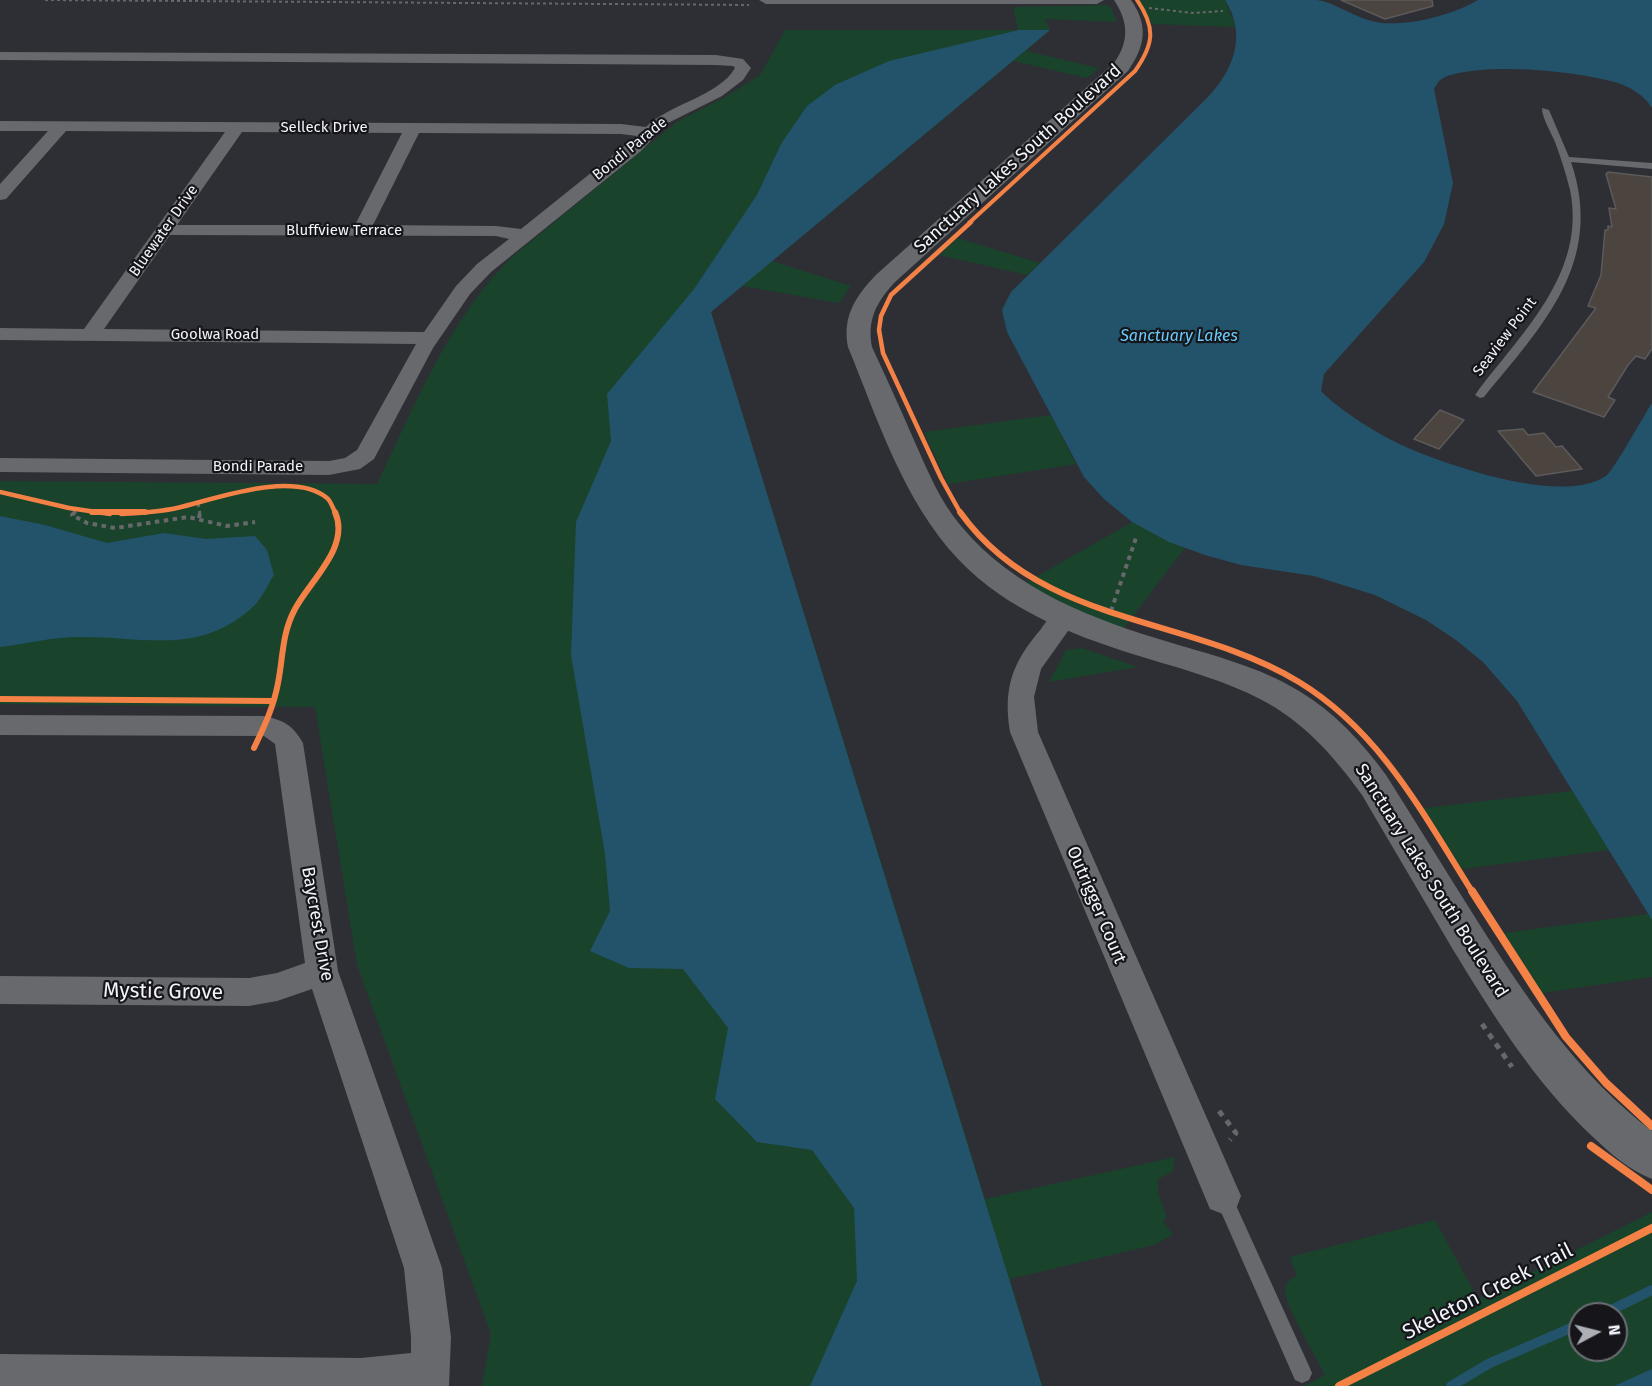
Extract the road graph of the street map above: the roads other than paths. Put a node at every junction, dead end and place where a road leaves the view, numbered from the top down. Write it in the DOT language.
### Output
graph roads {
  1 [pos="788,0"];
  2 [pos="805,0"];
  3 [pos="1096,0"];
  4 [pos="954,1"];
  5 [pos="760,2"];
  6 [pos="1137,7"];
  7 [pos="0,56"];
  8 [pos="1545,110"];
  9 [pos="0,126"];
  10 [pos="62,126"];
  11 [pos="237,127"];
  12 [pos="413,128"];
  13 [pos="649,132"];
  14 [pos="1566,159"];
  15 [pos="1652,166"];
  16 [pos="0,195"];
  17 [pos="165,230"];
  18 [pos="362,231"];
  19 [pos="522,235"];
  20 [pos="0,334"];
  21 [pos="90,335"];
  22 [pos="431,338"];
  23 [pos="1480,395"];
  24 [pos="0,465"];
  25 [pos="1065,617"];
  26 [pos="0,725"];
  27 [pos="322,971"];
  28 [pos="0,990"];
  29 [pos="1652,1158"];
  30 [pos="1223,1196"];
  31 [pos="1302,1373"];
  32 [pos="0,1374"];
  33 [pos="430,1378"];
  1 -- 2 [label="street"];
  1 -- 5 [label="street"];
  2 -- 4 [label="street"];
  3 -- 4 [label="street"];
  6 -- 25 [label="street, Sanctuary Lakes South Boulevard"];
  7 -- 13 [label="street, Bondi Parade"];
  8 -- 14 [label="lane, Seaview Point"];
  9 -- 10 [label="street, Selleck Drive"];
  10 -- 11 [label="street, Selleck Drive"];
  10 -- 16 [label="street"];
  11 -- 12 [label="street, Selleck Drive"];
  11 -- 17 [label="street, Bluewater Drive"];
  12 -- 13 [label="street, Selleck Drive"];
  12 -- 18 [label="street"];
  13 -- 19 [label="street, Bondi Parade"];
  14 -- 15 [label="lane"];
  14 -- 23 [label="lane, Seaview Point"];
  17 -- 18 [label="street, Bluffview Terrace"];
  17 -- 21 [label="street, Bluewater Drive"];
  18 -- 19 [label="street, Bluffview Terrace"];
  19 -- 22 [label="street, Bondi Parade"];
  20 -- 21 [label="street, Goolwa Road"];
  21 -- 22 [label="street, Goolwa Road"];
  22 -- 24 [label="street, Bondi Parade"];
  25 -- 29 [label="street, Sanctuary Lakes South Boulevard"];
  25 -- 30 [label="street, Outrigger Court"];
  26 -- 27 [label="street, Baycrest Drive"];
  27 -- 28 [label="street, Mystic Grove"];
  27 -- 33 [label="street, Baycrest Drive"];
  30 -- 31 [label="lane"];
  32 -- 33 [label="street"];
}
